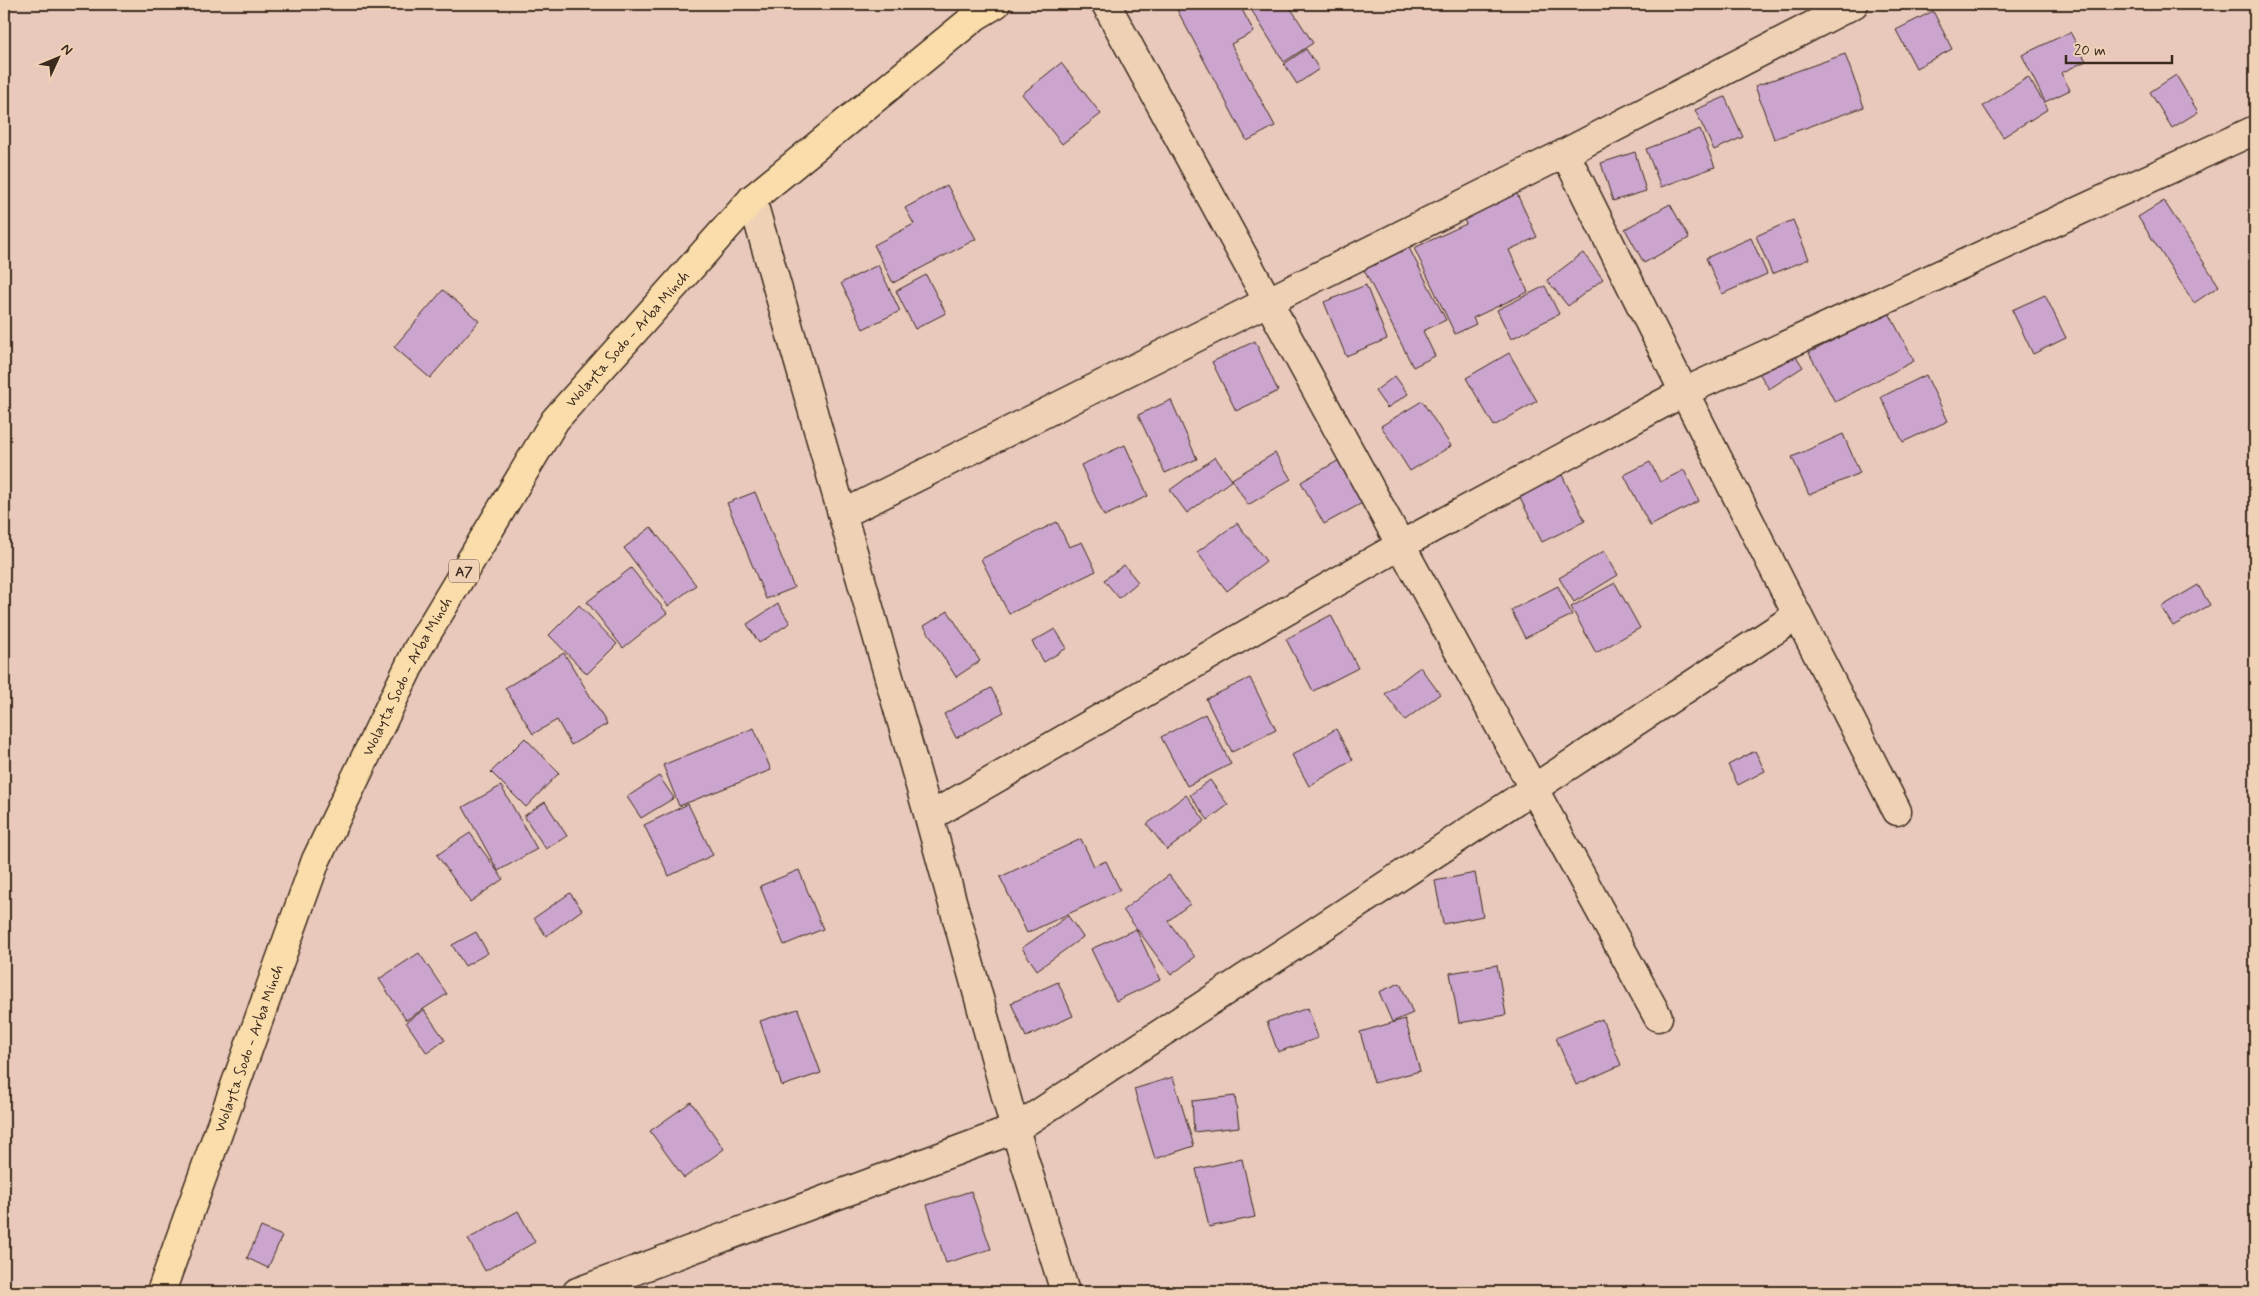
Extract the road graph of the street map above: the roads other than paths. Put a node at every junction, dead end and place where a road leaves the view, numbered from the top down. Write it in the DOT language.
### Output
graph roads {
  1 [pos="996,4"];
  2 [pos="1106,4"];
  3 [pos="1854,4"];
  4 [pos="2255,130"];
  5 [pos="1565,153"];
  6 [pos="752,199"];
  7 [pos="1268,302"];
  8 [pos="1684,392"];
  9 [pos="843,514"];
  10 [pos="1401,545"];
  11 [pos="1798,615"];
  12 [pos="1533,789"];
  13 [pos="1898,811"];
  14 [pos="929,817"];
  15 [pos="1658,1016"];
  16 [pos="1015,1129"];
  17 [pos="161,1292"];
  18 [pos="577,1292"];
  19 [pos="1064,1292"];
  1 -- 6 [label="highway, Wolayta Sodo - Arba Minch / A7"];
  2 -- 7 [label="street"];
  3 -- 5 [label="street"];
  4 -- 8 [label="street"];
  5 -- 7 [label="street"];
  5 -- 8 [label="street"];
  6 -- 9 [label="street"];
  6 -- 17 [label="highway, Wolayta Sodo - Arba Minch / A7"];
  7 -- 9 [label="street"];
  7 -- 10 [label="street"];
  8 -- 10 [label="street"];
  8 -- 11 [label="street"];
  9 -- 14 [label="street"];
  10 -- 12 [label="street"];
  10 -- 14 [label="street"];
  11 -- 12 [label="street"];
  11 -- 13 [label="street"];
  12 -- 15 [label="street"];
  12 -- 16 [label="street"];
  14 -- 16 [label="street"];
  16 -- 18 [label="street"];
  16 -- 19 [label="street"];
}
